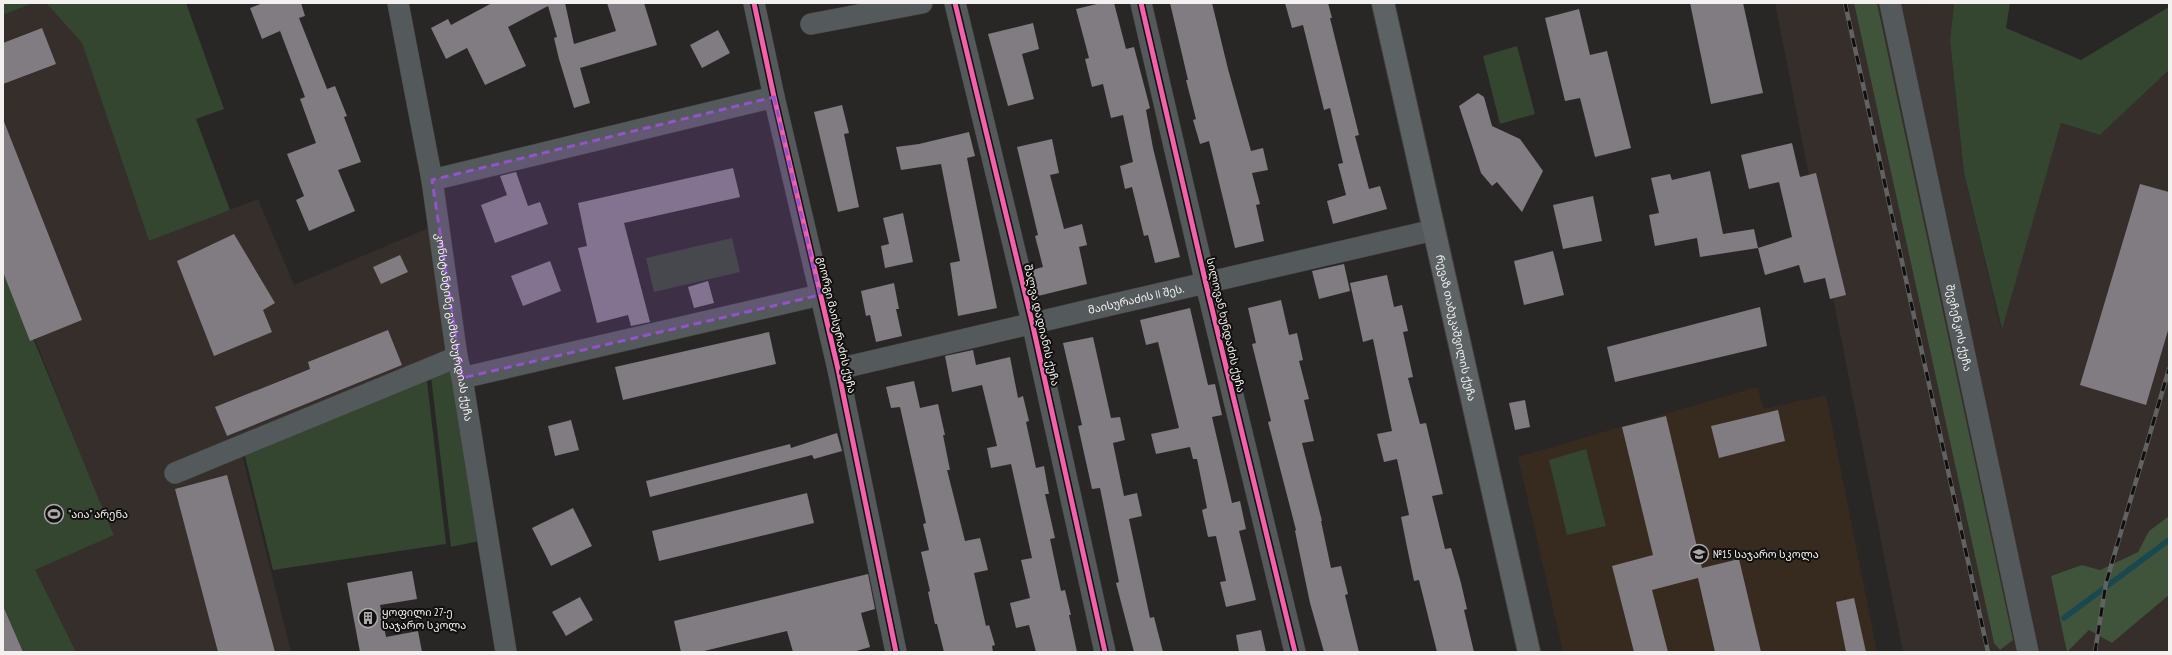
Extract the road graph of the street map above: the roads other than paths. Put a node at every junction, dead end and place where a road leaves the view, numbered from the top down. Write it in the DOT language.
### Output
graph roads {
  1 [pos="398,3"];
  2 [pos="754,3"];
  3 [pos="922,3"];
  4 [pos="954,3"];
  5 [pos="1141,3"];
  6 [pos="1383,3"];
  7 [pos="1890,3"];
  8 [pos="811,24"];
  9 [pos="774,97"];
  10 [pos="432,180"];
  11 [pos="1434,230"];
  12 [pos="1206,284"];
  13 [pos="820,295"];
  14 [pos="1032,322"];
  15 [pos="457,357"];
  16 [pos="838,369"];
  17 [pos="462,378"];
  18 [pos="174,473"];
  19 [pos="2027,645"];
  20 [pos="506,652"];
  21 [pos="896,652"];
  22 [pos="1105,652"];
  23 [pos="1295,652"];
  24 [pos="1529,652"];
  1 -- 10 [label="street, კონსტანტინე გამსახურდიას ქუჩა"];
  2 -- 9 [label="street, გიორგი მაისურაძის ქუჩა"];
  3 -- 8 [label="street"];
  4 -- 14 [label="street, შალვა დადიანის ქუჩა"];
  5 -- 12 [label="street, სილოვან ხუნდაძის ქუჩა"];
  6 -- 11 [label="main road, რევაზ თაბუკაშვილის ქუჩა"];
  7 -- 19 [label="street, შევჩენკოს ქუჩა"];
  9 -- 10 [label="street"];
  9 -- 13 [label="street, გიორგი მაისურაძის ქუჩა"];
  10 -- 15 [label="street, კონსტანტინე გამსახურდიას ქუჩა"];
  11 -- 12 [label="street, მაისურაძის II შეს."];
  11 -- 24 [label="main road, რევაზ თაბუკაშვილის ქუჩა"];
  12 -- 14 [label="street, მაისურაძის II შეს."];
  12 -- 23 [label="street, სილოვან ხუნდაძის ქუჩა"];
  13 -- 16 [label="street, გიორგი მაისურაძის ქუჩა"];
  13 -- 17 [label="street"];
  14 -- 16 [label="street, მაისურაძის II შეს."];
  14 -- 22 [label="street, შალვა დადიანის ქუჩა"];
  15 -- 17 [label="street, კონსტანტინე გამსახურდიას ქუჩა"];
  15 -- 18 [label="street"];
  16 -- 21 [label="street, გიორგი მაისურაძის ქუჩა"];
  17 -- 20 [label="street, კონსტანტინე გამსახურდიას ქუჩა"];
}
